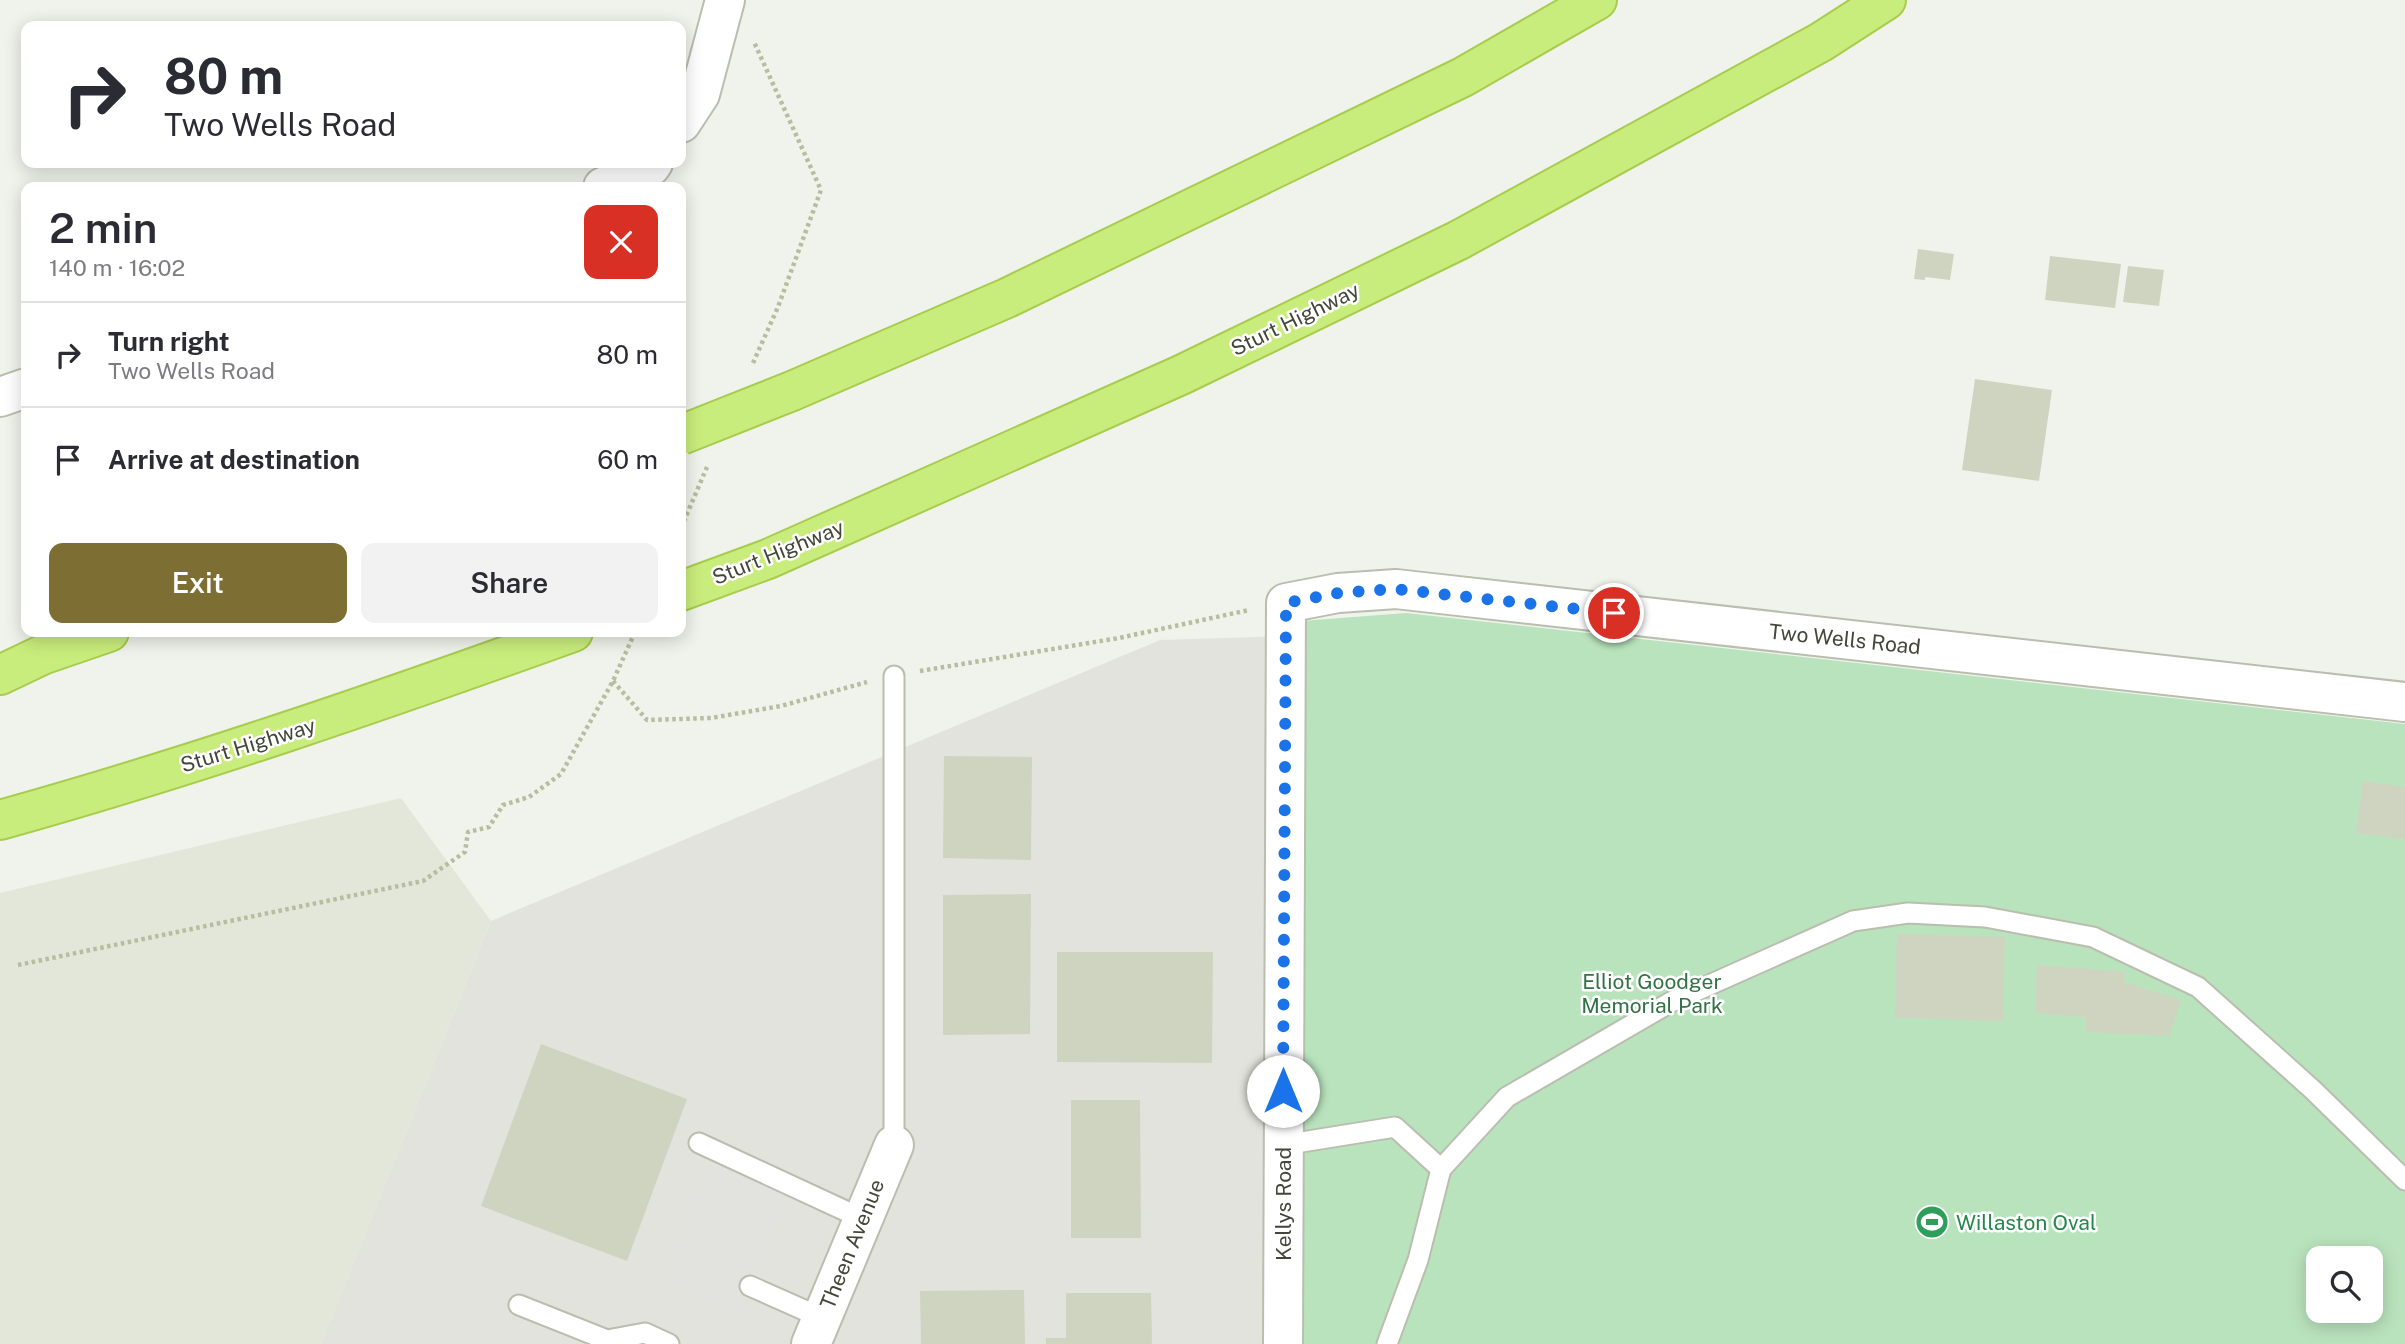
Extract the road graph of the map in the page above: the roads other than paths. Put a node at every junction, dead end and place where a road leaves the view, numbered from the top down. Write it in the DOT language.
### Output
graph roads {
  1 [pos="725,0"];
  2 [pos="1597,0"];
  3 [pos="1886,0"];
  4 [pos="686,115"];
  5 [pos="648,168"];
  6 [pos="615,182"];
  7 [pos="21,390"];
  8 [pos="0,397"];
  9 [pos="686,433"];
  10 [pos="686,589"];
  11 [pos="1286,603"];
  12 [pos="94,637"];
  13 [pos="559,637"];
  14 [pos="0,654"];
  15 [pos="42,655"];
  16 [pos="0,675"];
  17 [pos="894,676"];
  18 [pos="2405,702"];
  19 [pos="0,820"];
  20 [pos="699,1143"];
  21 [pos="894,1145"];
  22 [pos="1283,1146"];
  23 [pos="1441,1169"];
  24 [pos="2405,1180"];
  25 [pos="863,1219"];
  26 [pos="750,1286"];
  27 [pos="519,1306"];
  28 [pos="817,1331"];
  29 [pos="669,1344"];
  30 [pos="1283,1344"];
  31 [pos="1387,1344"];
  1 -- 4 [label="street"];
  2 -- 9 [label="highway, bridge"];
  3 -- 10 [label="highway, Sturt Highway"];
  5 -- 6 [label="street"];
  7 -- 8 [label="street"];
  11 -- 18 [label="street, Two Wells Road"];
  11 -- 22 [label="street, Kellys Road"];
  12 -- 15 [label="highway"];
  13 -- 19 [label="highway, Sturt Highway"];
  14 -- 15 [label="highway"];
  15 -- 16 [label="highway"];
  17 -- 21 [label="lane"];
  20 -- 25 [label="lane"];
  21 -- 25 [label="street, Theen Avenue"];
  22 -- 23 [label="lane"];
  22 -- 30 [label="street, Kellys Road"];
  23 -- 24 [label="lane"];
  23 -- 31 [label="lane"];
  25 -- 28 [label="street, Theen Avenue"];
  26 -- 28 [label="lane"];
  27 -- 29 [label="lane"];
}
